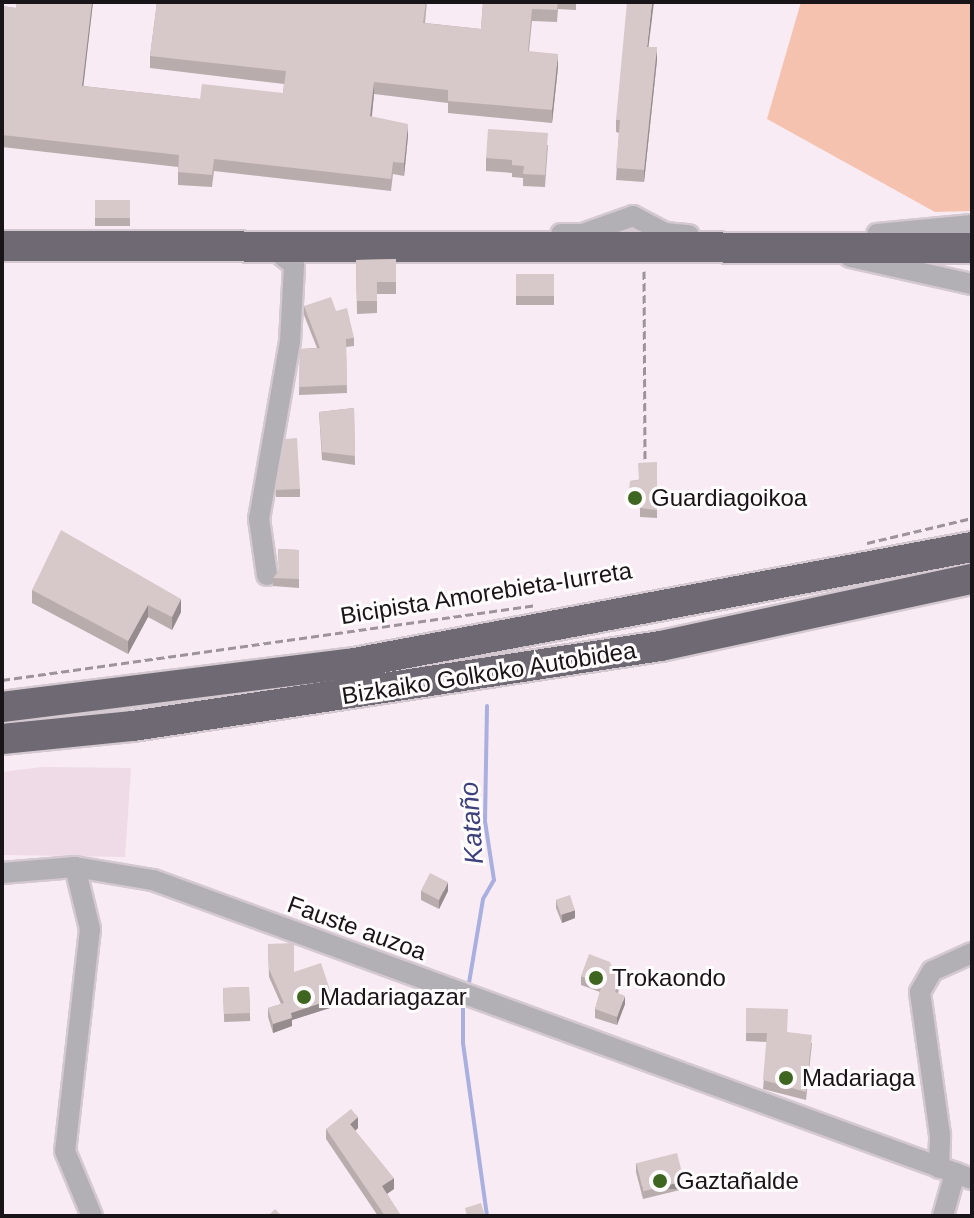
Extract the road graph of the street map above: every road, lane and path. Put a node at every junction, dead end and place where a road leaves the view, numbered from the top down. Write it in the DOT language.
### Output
graph roads {
  1 [pos="972,225"];
  2 [pos="972,245"];
  3 [pos="2,246"];
  4 [pos="405,247"];
  5 [pos="644,247"];
  6 [pos="811,247"];
  7 [pos="283,256"];
  8 [pos="972,284"];
  9 [pos="645,462"];
  10 [pos="972,518"];
  11 [pos="851,546"];
  12 [pos="972,547"];
  13 [pos="267,575"];
  14 [pos="972,579"];
  15 [pos="539,604"];
  16 [pos="2,680"];
  17 [pos="2,707"];
  18 [pos="2,739"];
  19 [pos="75,867"];
  20 [pos="2,873"];
  21 [pos="972,953"];
  22 [pos="955,1174"];
  23 [pos="92,1216"];
  24 [pos="943,1216"];
  1 -- 4 [label="street"];
  2 -- 6 [label="highway"];
  3 -- 7 [label="highway"];
  4 -- 5 [label="highway"];
  4 -- 7 [label="highway"];
  5 -- 6 [label="highway"];
  5 -- 9 [label="path"];
  6 -- 8 [label="street"];
  7 -- 13 [label="street"];
  10 -- 11 [label="path"];
  12 -- 17 [label="highway, Bizkaiko Golkoko Autobidea"];
  14 -- 18 [label="highway, Bizkaiko Golkoko Autobidea"];
  15 -- 16 [label="path, Bicipista Amorebieta-Iurreta"];
  19 -- 20 [label="street, Fauste auzoa"];
  19 -- 22 [label="street, Fauste auzoa"];
  19 -- 23 [label="street"];
  21 -- 22 [label="street"];
  22 -- 24 [label="street"];
}
